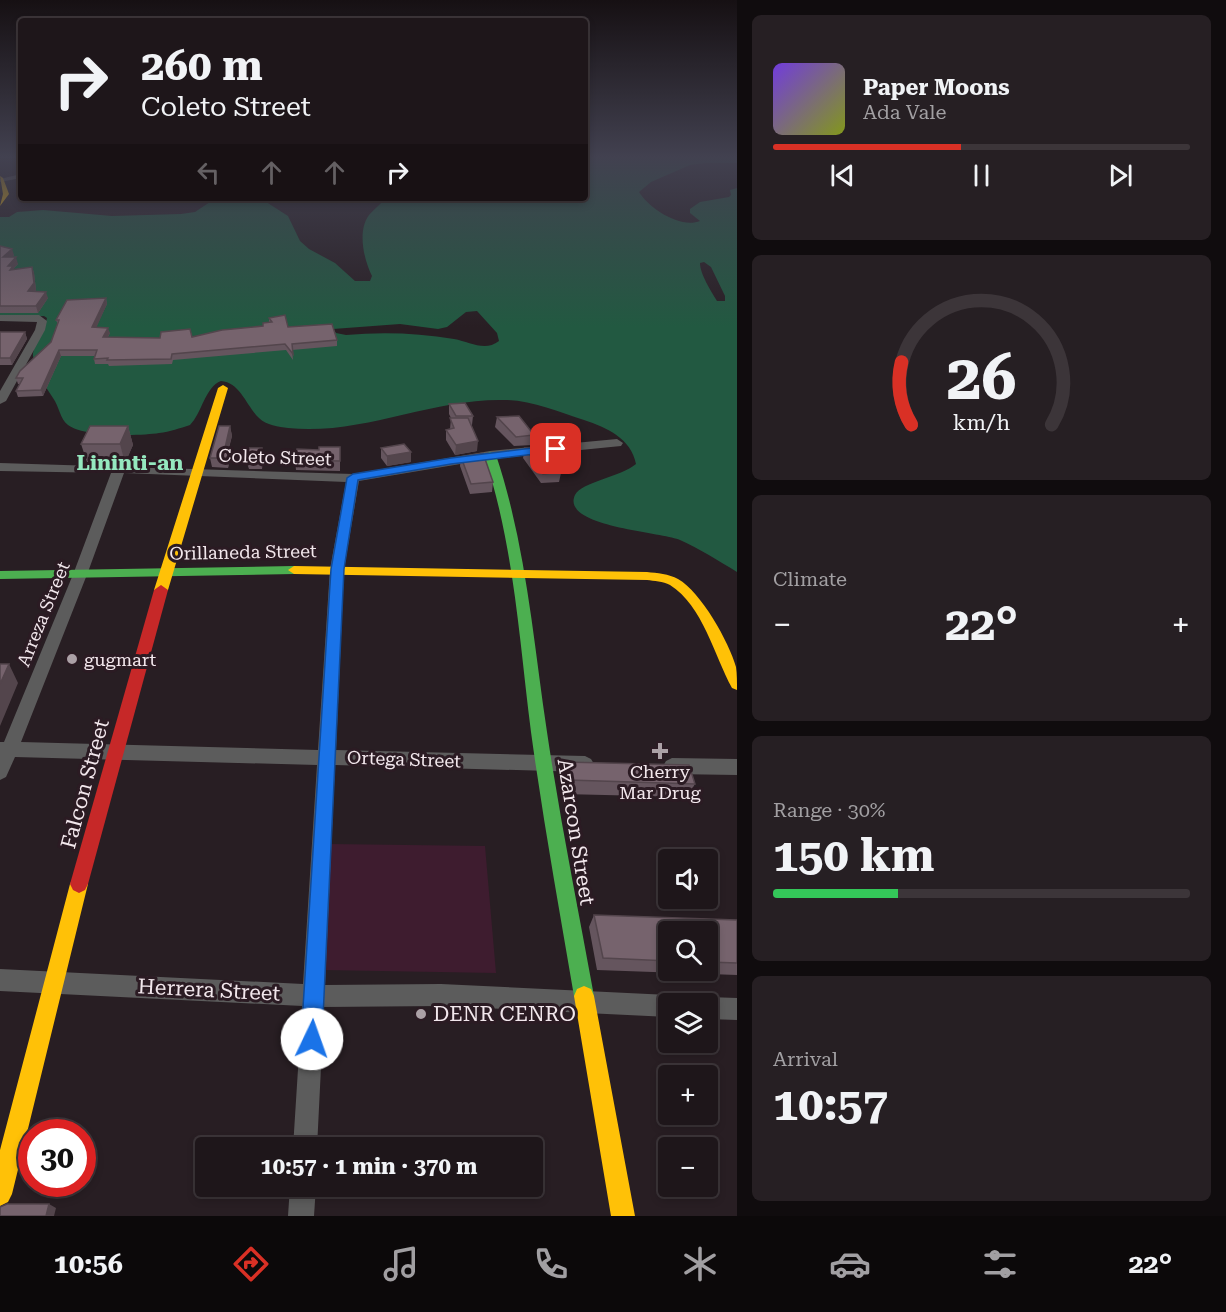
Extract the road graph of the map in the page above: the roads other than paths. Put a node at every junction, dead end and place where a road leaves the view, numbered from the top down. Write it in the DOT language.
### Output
graph roads {
  1 [pos="0,318"];
  2 [pos="0,370"];
  3 [pos="17,370"];
  4 [pos="223,388"];
  5 [pos="0,401"];
  6 [pos="617,443"];
  7 [pos="490,455"];
  8 [pos="0,467"];
  9 [pos="119,469"];
  10 [pos="196,472"];
  11 [pos="353,478"];
  12 [pos="337,569"];
  13 [pos="166,572"];
  14 [pos="81,573"];
  15 [pos="518,574"];
  16 [pos="0,575"];
  17 [pos="737,684"];
  18 [pos="4,749"];
  19 [pos="116,750"];
  20 [pos="326,757"];
  21 [pos="543,762"];
  22 [pos="600,764"];
  23 [pos="657,765"];
  24 [pos="737,767"];
  25 [pos="0,772"];
  26 [pos="0,980"];
  27 [pos="53,981"];
  28 [pos="314,996"];
  29 [pos="584,1002"];
  30 [pos="658,1005"];
  31 [pos="718,1008"];
  32 [pos="737,1009"];
  33 [pos="306,1137"];
  34 [pos="0,1194"];
  35 [pos="302,1197"];
  36 [pos="301,1216"];
  37 [pos="623,1216"];
  1 -- 3 [label="street"];
  2 -- 3 [label="street"];
  3 -- 5 [label="street"];
  4 -- 10 [label="street, Falcon Street"];
  6 -- 7 [label="street, Coleto Street"];
  7 -- 11 [label="street, Coleto Street"];
  7 -- 15 [label="street, Azarcon Street"];
  8 -- 9 [label="street, Coleto Street"];
  9 -- 10 [label="street, Coleto Street"];
  9 -- 14 [label="street, Arreza Street"];
  10 -- 11 [label="street, Coleto Street"];
  10 -- 13 [label="street, Falcon Street"];
  11 -- 12 [label="street"];
  12 -- 13 [label="street, Orillaneda Street"];
  12 -- 15 [label="street, Orillaneda Street"];
  12 -- 20 [label="street"];
  13 -- 14 [label="street, Orillaneda Street"];
  13 -- 19 [label="street, Falcon Street"];
  14 -- 16 [label="street, Orillaneda Street"];
  14 -- 18 [label="street, Arreza Street"];
  15 -- 17 [label="street, Orillaneda Street"];
  15 -- 21 [label="street, Azarcon Street"];
  18 -- 19 [label="street, Ortega Street"];
  18 -- 25 [label="street, Arreza Street"];
  19 -- 20 [label="street, Ortega Street"];
  19 -- 27 [label="street, Falcon Street"];
  20 -- 21 [label="street, Ortega Street"];
  20 -- 28 [label="street"];
  21 -- 22 [label="street, Ortega Street"];
  21 -- 29 [label="street, Azarcon Street"];
  23 -- 24 [label="street"];
  26 -- 27 [label="street, Herrera Street"];
  27 -- 28 [label="street, Herrera Street"];
  27 -- 34 [label="street, Falcon Street"];
  28 -- 29 [label="street, Herrera Street"];
  28 -- 33 [label="street"];
  29 -- 30 [label="street, Herrera Street"];
  29 -- 37 [label="street, Azarcon Street"];
  31 -- 32 [label="street"];
  35 -- 36 [label="street"];
}
